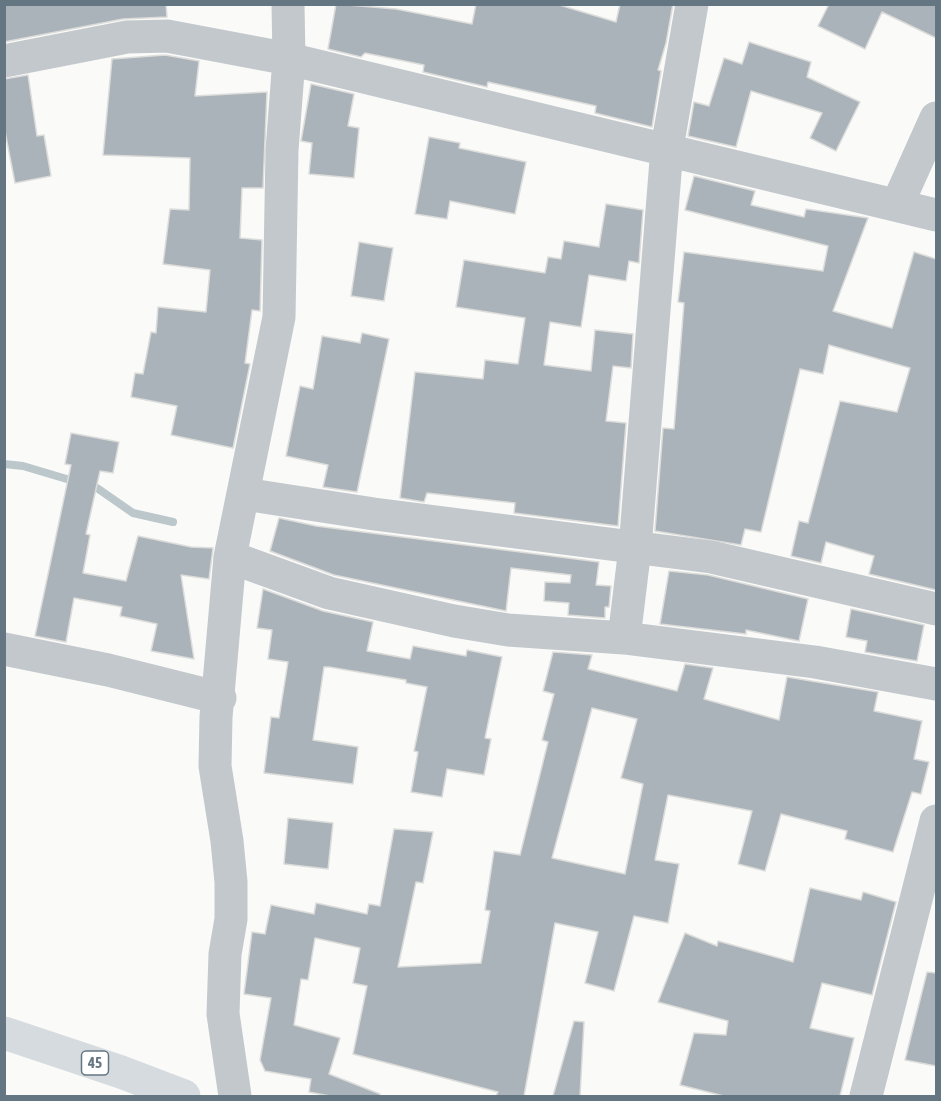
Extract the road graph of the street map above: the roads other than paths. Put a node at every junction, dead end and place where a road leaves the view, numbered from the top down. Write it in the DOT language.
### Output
graph roads {
  1 [pos="288,4"];
  2 [pos="692,4"];
  3 [pos="289,59"];
  4 [pos="4,61"];
  5 [pos="936,118"];
  6 [pos="667,148"];
  7 [pos="897,205"];
  8 [pos="936,215"];
  9 [pos="244,494"];
  10 [pos="635,548"];
  11 [pos="230,557"];
  12 [pos="936,609"];
  13 [pos="624,638"];
  14 [pos="4,650"];
  15 [pos="936,684"];
  16 [pos="220,698"];
  17 [pos="936,827"];
  18 [pos="4,1033"];
  19 [pos="184,1096"];
  20 [pos="235,1096"];
  21 [pos="866,1096"];
  1 -- 3 [label="street"];
  2 -- 6 [label="street"];
  3 -- 4 [label="street"];
  3 -- 6 [label="street"];
  3 -- 9 [label="street"];
  5 -- 7 [label="street"];
  6 -- 7 [label="street"];
  6 -- 10 [label="street"];
  7 -- 8 [label="street"];
  9 -- 10 [label="street"];
  9 -- 11 [label="street"];
  10 -- 12 [label="street"];
  10 -- 13 [label="street"];
  11 -- 13 [label="street"];
  11 -- 16 [label="street"];
  13 -- 15 [label="street"];
  14 -- 16 [label="street"];
  16 -- 20 [label="street"];
  17 -- 21 [label="street"];
  18 -- 19 [label="main road, 45"];
}
